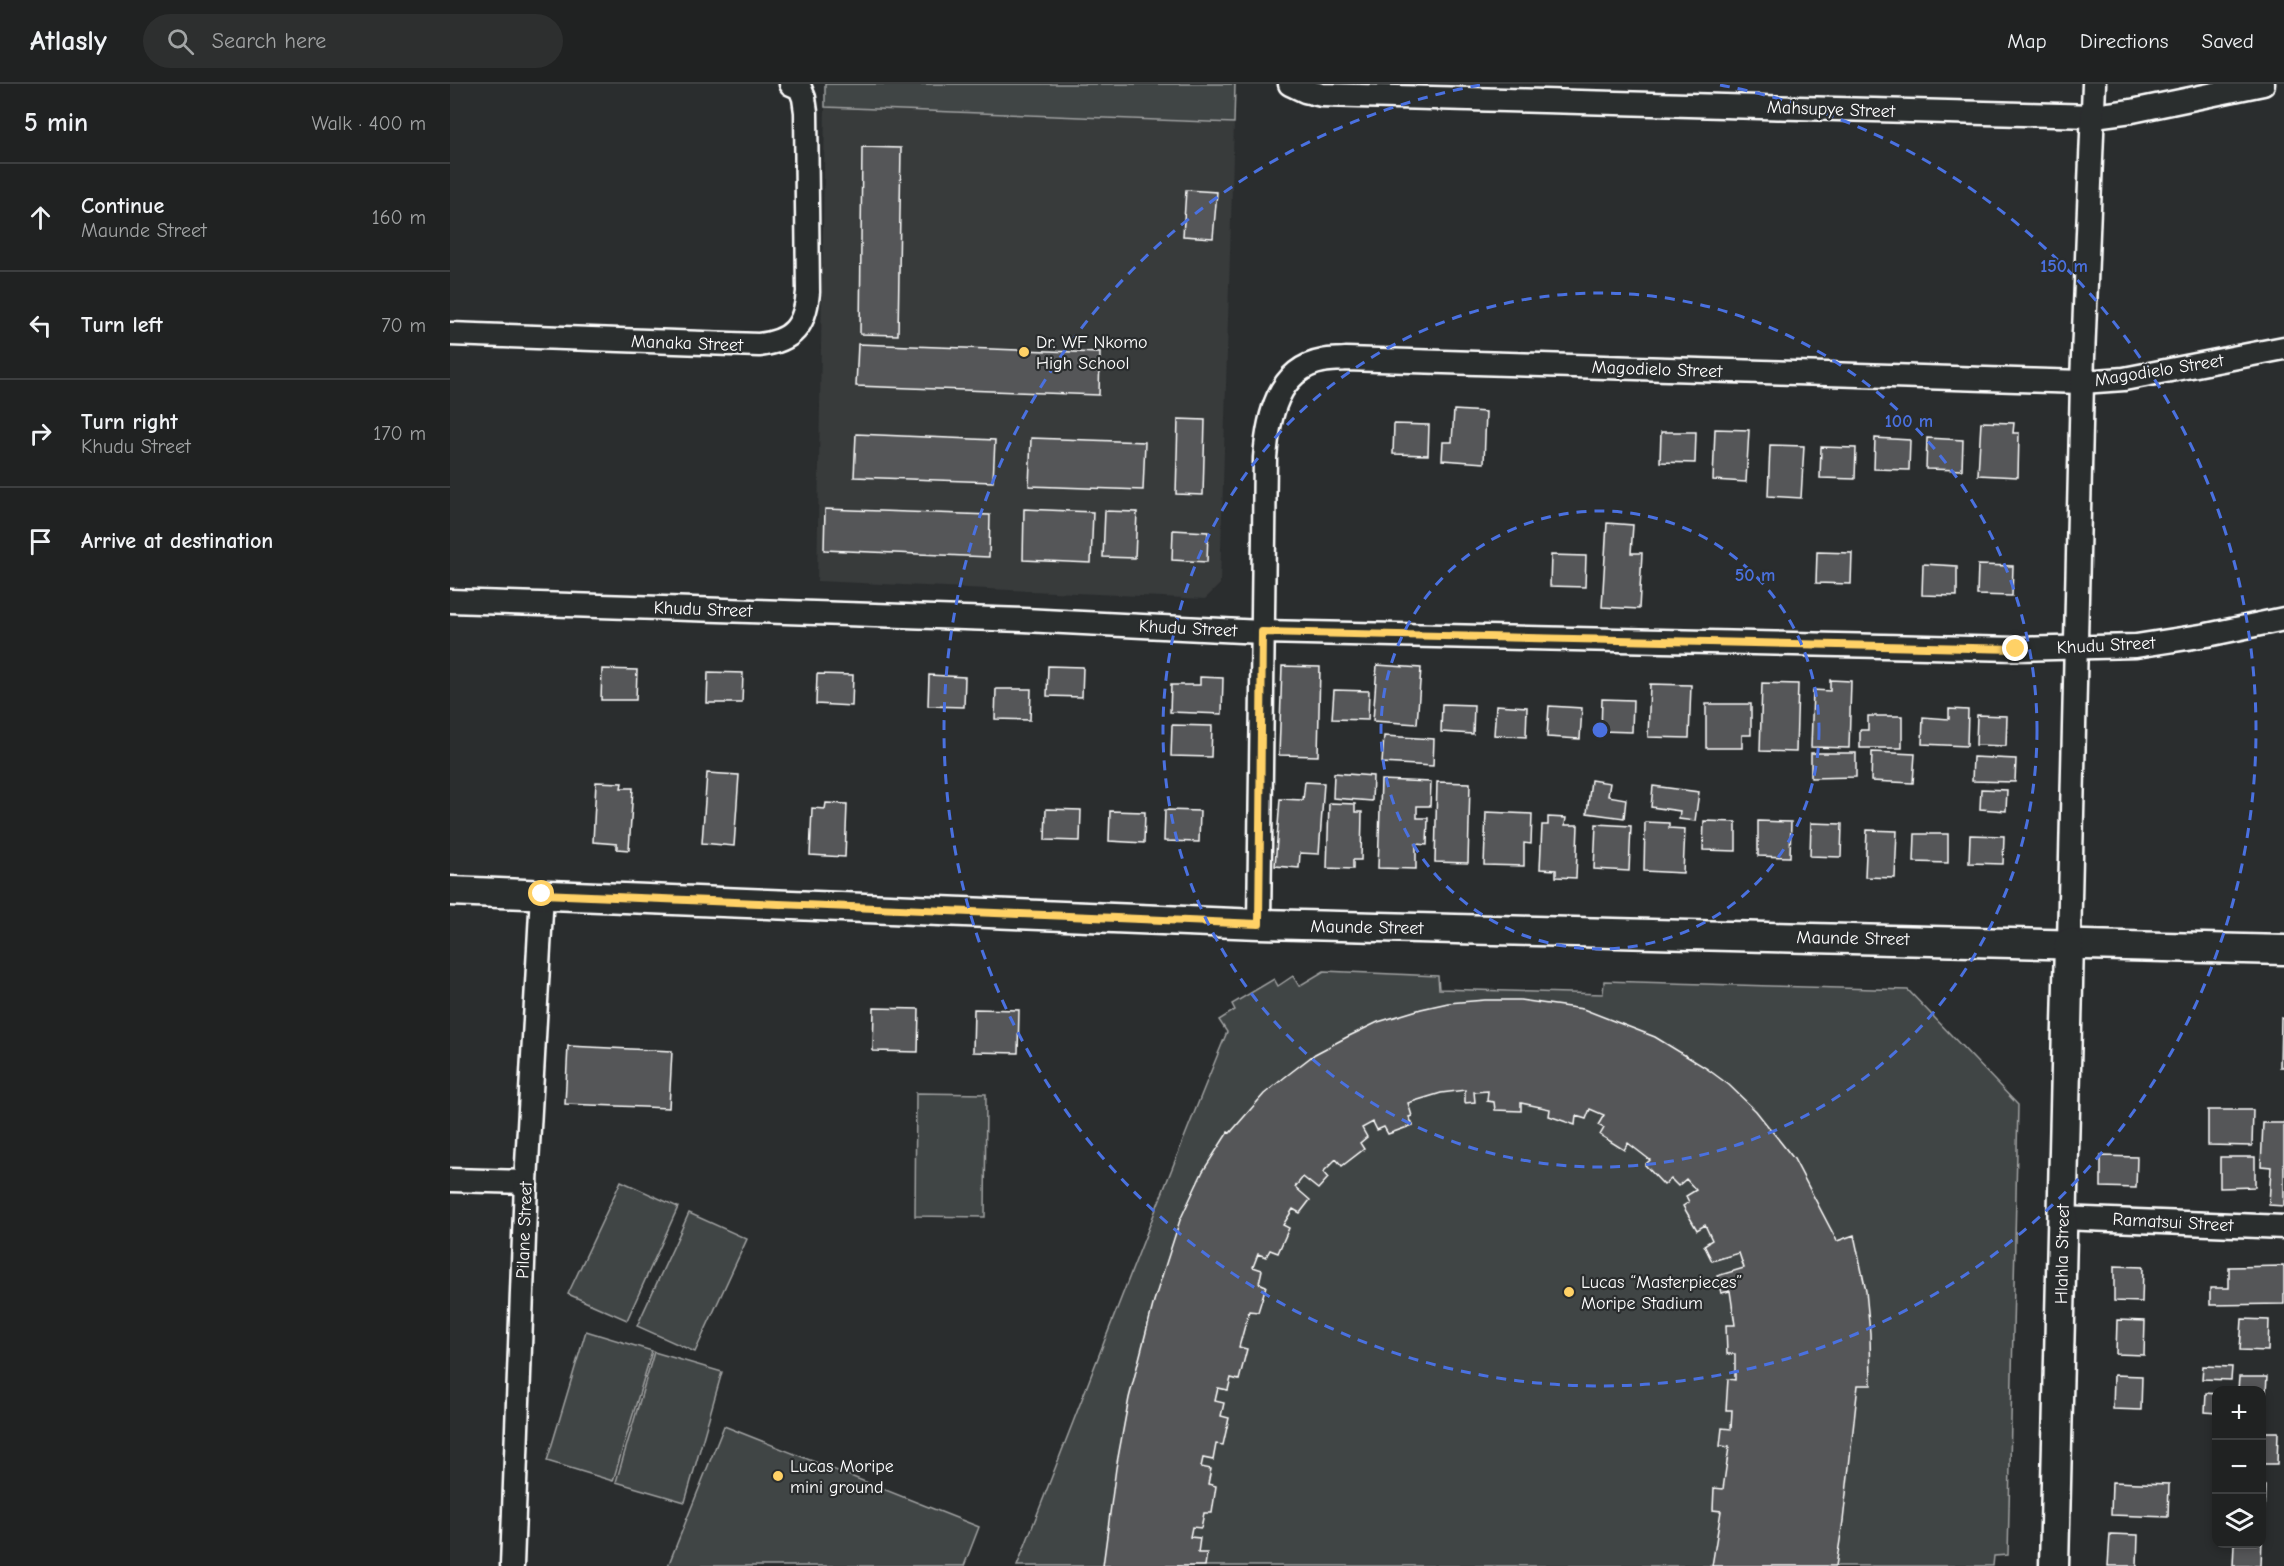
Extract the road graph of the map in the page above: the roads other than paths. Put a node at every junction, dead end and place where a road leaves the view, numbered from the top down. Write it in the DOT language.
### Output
graph roads {
  1 [pos="791,84"];
  2 [pos="1290,84"];
  3 [pos="2094,84"];
  4 [pos="2263,84"];
  5 [pos="2094,116"];
  6 [pos="450,334"];
  7 [pos="2284,348"];
  8 [pos="2082,382"];
  9 [pos="450,601"];
  10 [pos="2284,620"];
  11 [pos="1262,632"];
  12 [pos="2076,648"];
  13 [pos="450,891"];
  14 [pos="542,894"];
  15 [pos="1259,924"];
  16 [pos="2070,943"];
  17 [pos="2284,950"];
  18 [pos="450,1179"];
  19 [pos="526,1182"];
  20 [pos="2062,1218"];
  21 [pos="2284,1227"];
  22 [pos="512,1566"];
  23 [pos="2054,1566"];
  1 -- 6 [label="street, Manaka Street"];
  2 -- 5 [label="street, Mahsupye Street"];
  3 -- 5 [label="street"];
  4 -- 5 [label="street, Mahsupye Street"];
  5 -- 8 [label="street"];
  7 -- 8 [label="street, Magodielo Street"];
  8 -- 11 [label="street, Magodielo Street"];
  8 -- 12 [label="street"];
  9 -- 11 [label="street, Khudu Street"];
  10 -- 12 [label="street, Khudu Street"];
  11 -- 12 [label="street, Khudu Street"];
  11 -- 15 [label="street, Magodielo Street"];
  12 -- 16 [label="street"];
  13 -- 14 [label="street, Maunde Street"];
  14 -- 15 [label="street, Maunde Street"];
  14 -- 19 [label="street, Pilane Street"];
  15 -- 16 [label="street, Maunde Street"];
  16 -- 17 [label="street, Maunde Street"];
  16 -- 20 [label="street, Hlahla Street"];
  18 -- 19 [label="street"];
  19 -- 22 [label="street, Pilane Street"];
  20 -- 21 [label="street, Ramatsui Street"];
  20 -- 23 [label="street, Hlahla Street"];
}
